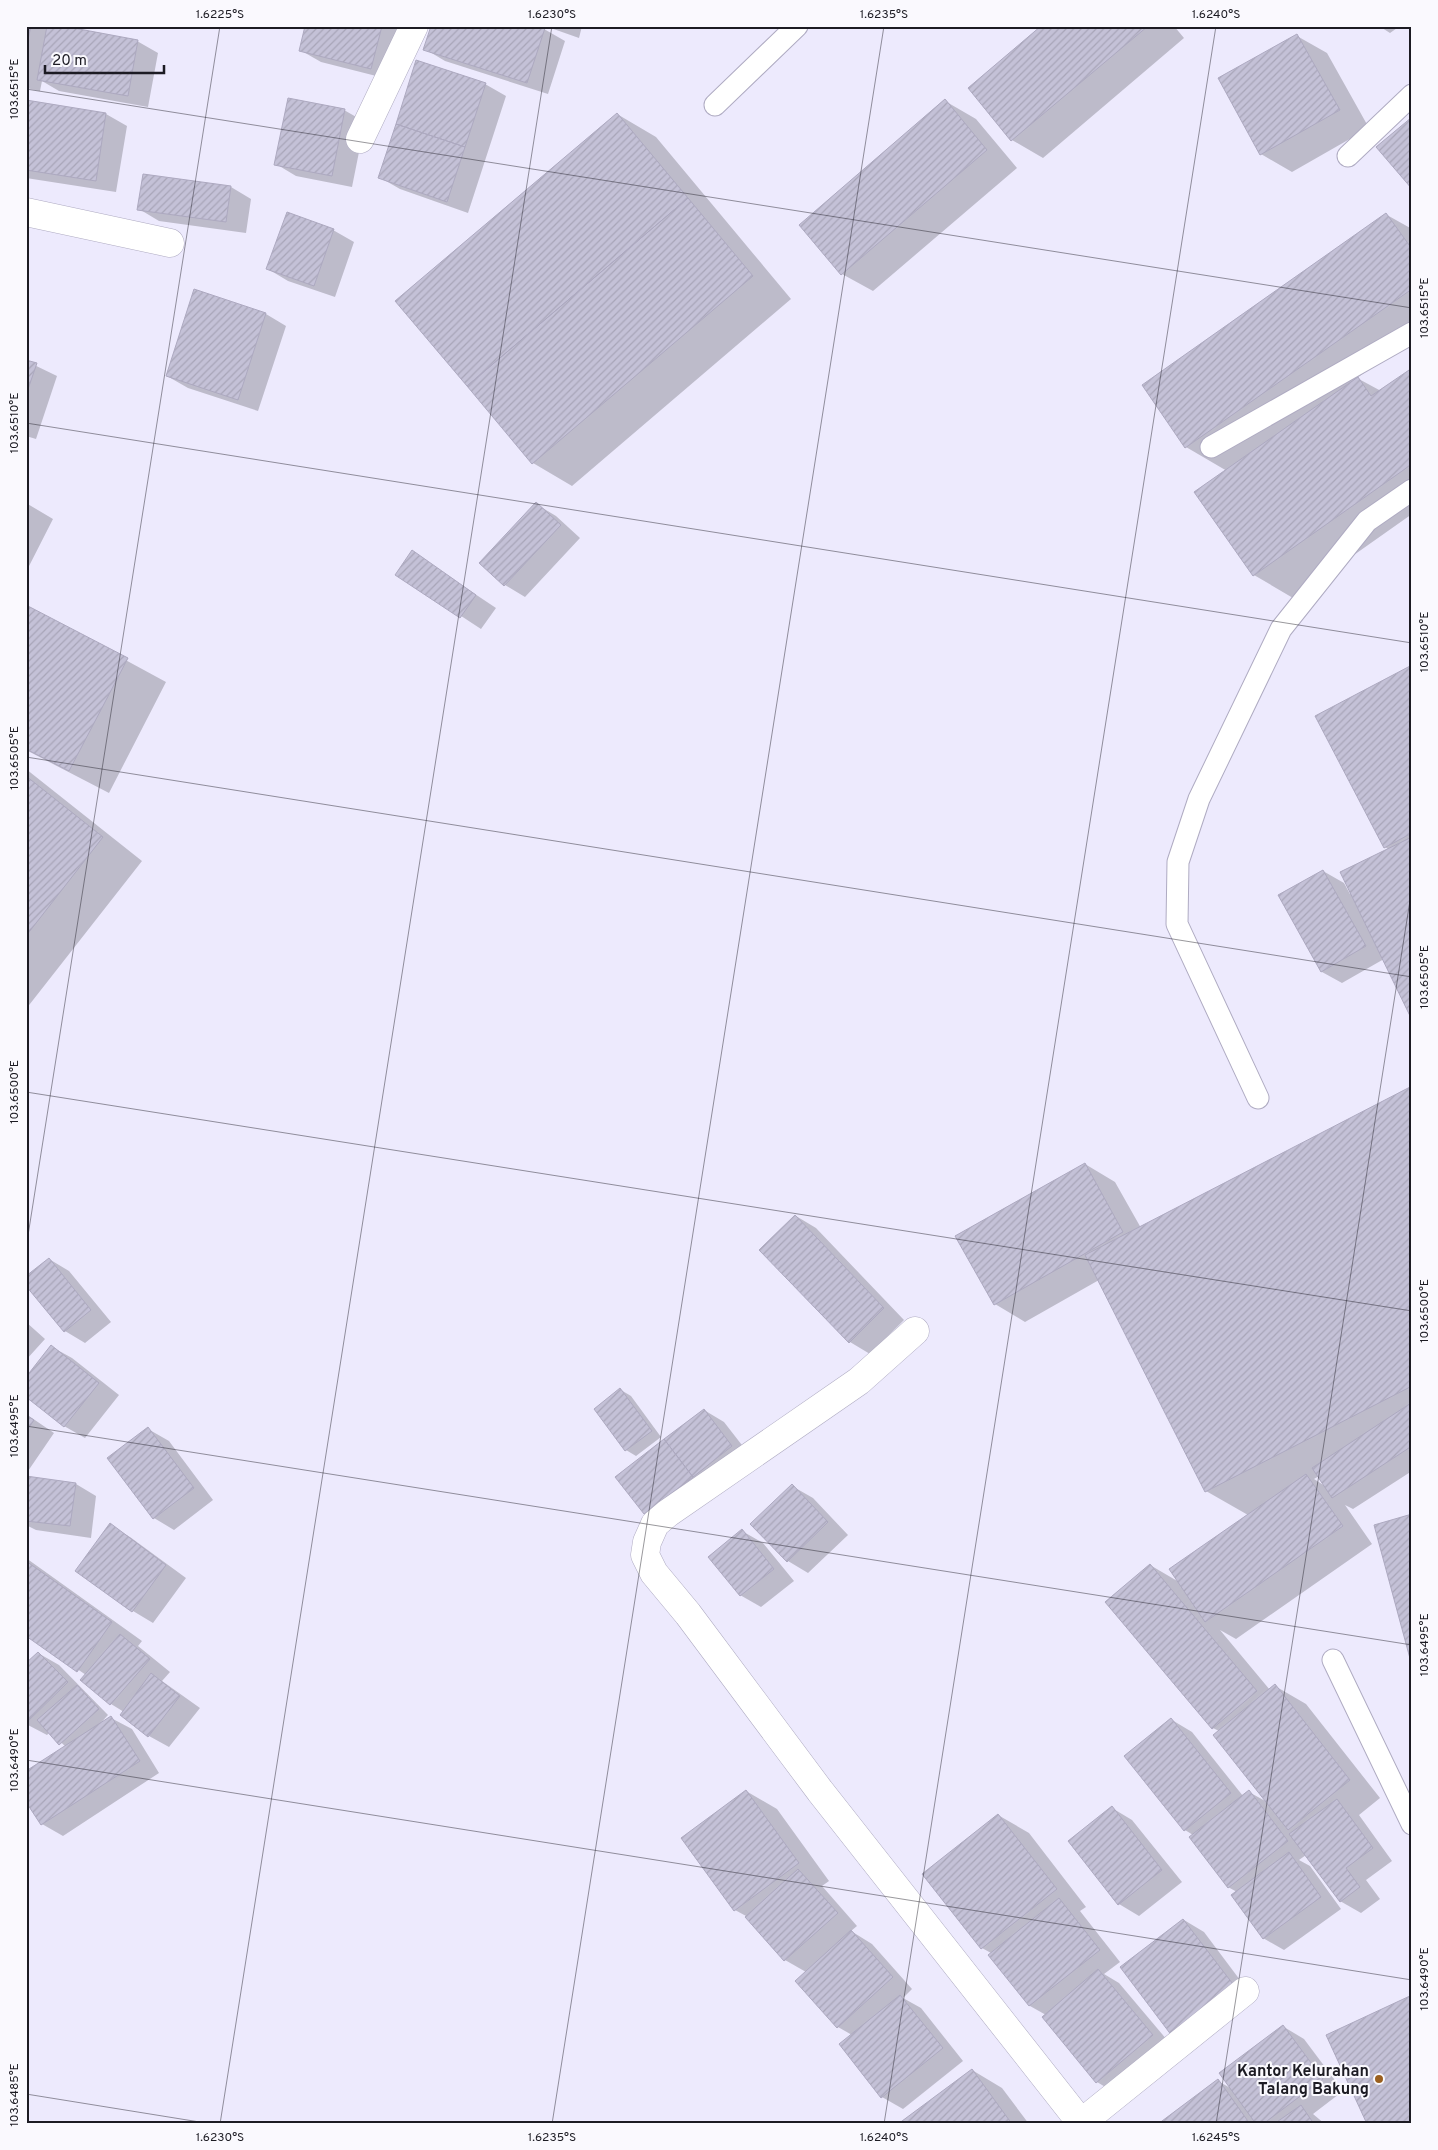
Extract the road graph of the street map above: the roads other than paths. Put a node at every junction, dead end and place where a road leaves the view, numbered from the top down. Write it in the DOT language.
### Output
graph roads {
  1 [pos="414,26"];
  2 [pos="797,26"];
  3 [pos="1412,94"];
  4 [pos="715,105"];
  5 [pos="360,139"];
  6 [pos="1348,156"];
  7 [pos="26,212"];
  8 [pos="170,243"];
  9 [pos="1412,333"];
  10 [pos="1211,447"];
  11 [pos="1412,490"];
  12 [pos="1258,1098"];
  13 [pos="915,1331"];
  14 [pos="1333,1660"];
  15 [pos="1412,1824"];
  16 [pos="1245,1991"];
  17 [pos="1082,2123"];
  1 -- 5 [label="street"];
  2 -- 4 [label="lane"];
  3 -- 6 [label="lane"];
  7 -- 8 [label="street"];
  9 -- 10 [label="lane"];
  11 -- 12 [label="lane"];
  13 -- 17 [label="street"];
  14 -- 15 [label="lane"];
  16 -- 17 [label="street"];
}
